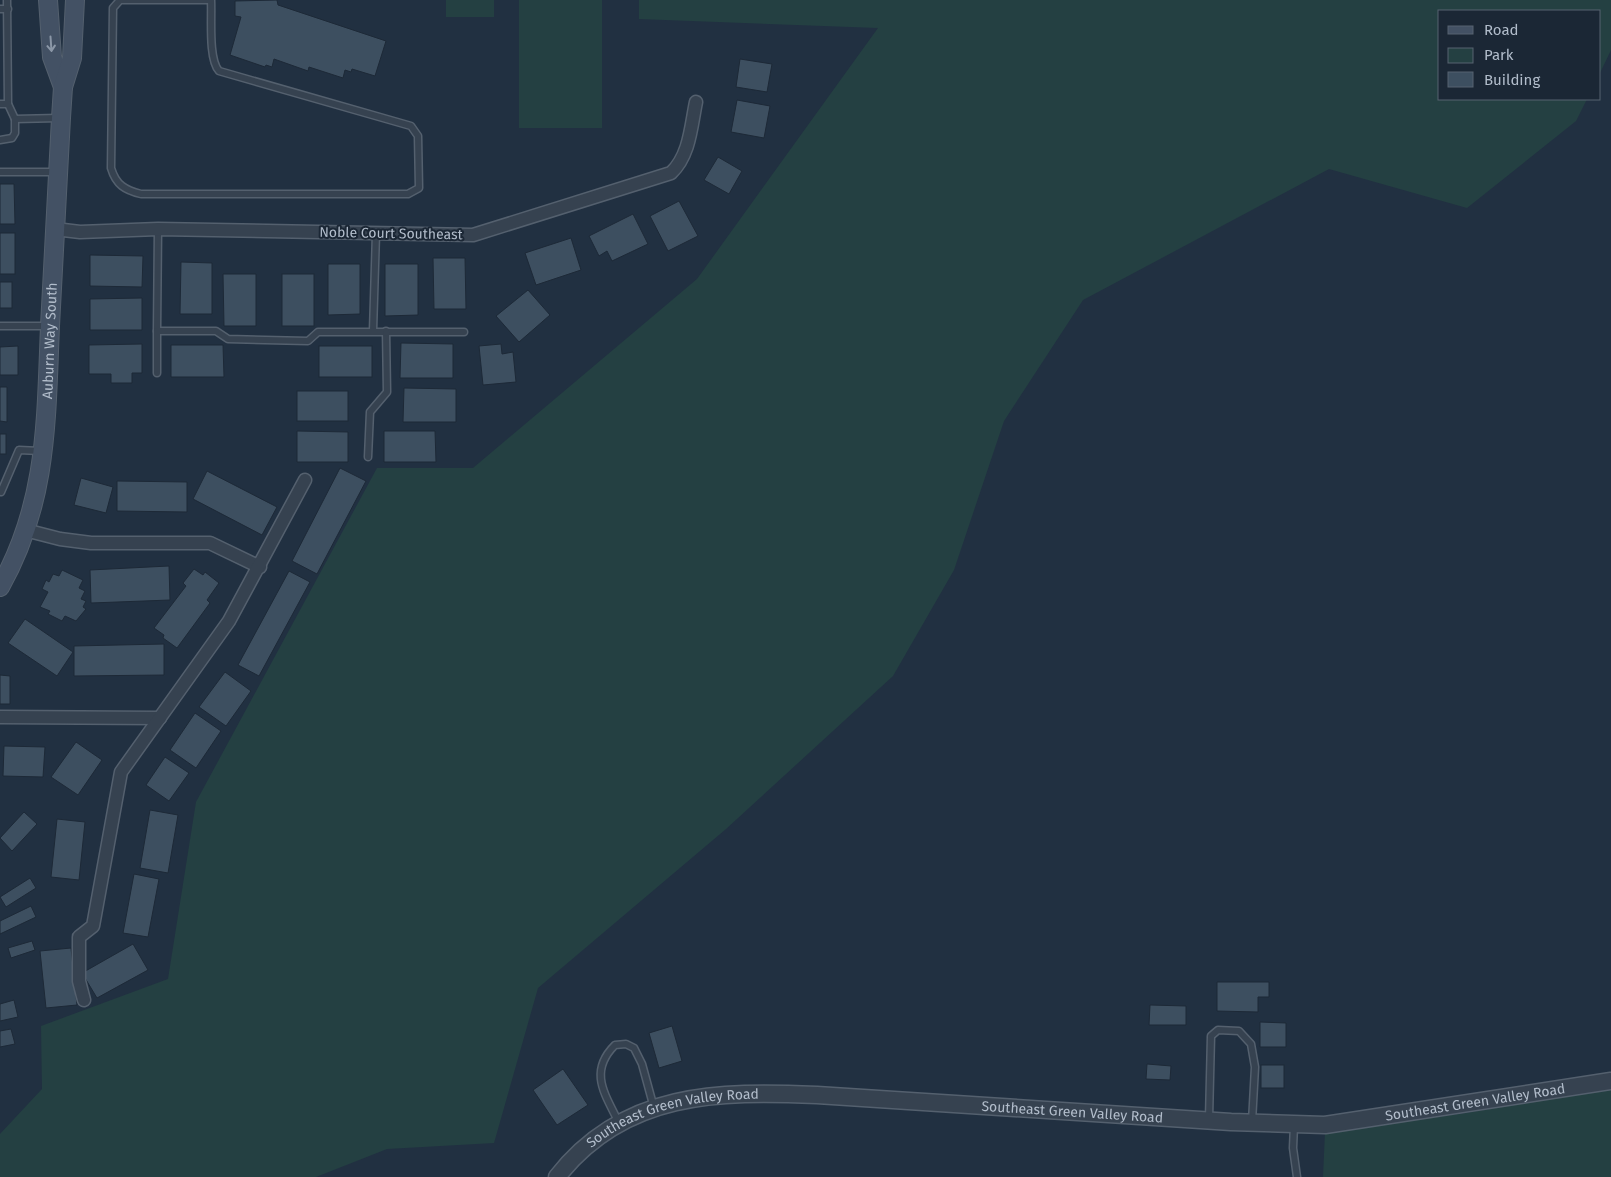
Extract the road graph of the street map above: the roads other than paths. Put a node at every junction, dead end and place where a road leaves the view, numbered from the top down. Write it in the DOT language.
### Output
graph roads {
  1 [pos="8,0"];
  2 [pos="48,0"];
  3 [pos="75,0"];
  4 [pos="143,0"];
  5 [pos="211,0"];
  6 [pos="0,9"];
  7 [pos="8,9"];
  8 [pos="63,86"];
  9 [pos="696,102"];
  10 [pos="0,104"];
  11 [pos="8,104"];
  12 [pos="60,118"];
  13 [pos="15,119"];
  14 [pos="0,140"];
  15 [pos="0,172"];
  16 [pos="58,172"];
  17 [pos="158,228"];
  18 [pos="55,229"];
  19 [pos="376,233"];
  20 [pos="0,326"];
  21 [pos="50,326"];
  22 [pos="373,330"];
  23 [pos="157,331"];
  24 [pos="386,331"];
  25 [pos="464,332"];
  26 [pos="157,373"];
  27 [pos="44,452"];
  28 [pos="368,457"];
  29 [pos="305,480"];
  30 [pos="1,492"];
  31 [pos="25,530"];
  32 [pos="260,567"];
  33 [pos="0,587"];
  34 [pos="0,717"];
  35 [pos="160,718"];
  36 [pos="84,1000"];
  37 [pos="1611,1081"];
  38 [pos="654,1108"];
  39 [pos="1209,1120"];
  40 [pos="619,1123"];
  41 [pos="1252,1123"];
  42 [pos="1294,1124"];
  43 [pos="557,1177"];
  44 [pos="1297,1177"];
  1 -- 7 [label="lane"];
  2 -- 8 [label="main road, Auburn Way South, one-way"];
  3 -- 8 [label="main road, Auburn Way South"];
  4 -- 5 [label="lane"];
  4 -- 5 [label="lane"];
  6 -- 7 [label="lane"];
  7 -- 11 [label="lane"];
  8 -- 12 [label="main road, Auburn Way South"];
  9 -- 19 [label="street, Noble Court Southeast"];
  10 -- 11 [label="lane"];
  11 -- 13 [label="lane"];
  12 -- 13 [label="lane"];
  12 -- 16 [label="main road, Auburn Way South"];
  13 -- 14 [label="lane"];
  15 -- 16 [label="lane"];
  16 -- 18 [label="main road, Auburn Way South"];
  17 -- 18 [label="street, Noble Court Southeast"];
  17 -- 19 [label="street, Noble Court Southeast"];
  17 -- 23 [label="lane"];
  18 -- 21 [label="main road, Auburn Way South"];
  19 -- 22 [label="lane"];
  20 -- 21 [label="lane"];
  21 -- 27 [label="main road, Auburn Way South"];
  22 -- 23 [label="lane"];
  22 -- 24 [label="lane"];
  23 -- 26 [label="lane"];
  24 -- 25 [label="lane"];
  24 -- 28 [label="lane"];
  27 -- 30 [label="lane"];
  27 -- 31 [label="main road, Auburn Way South"];
  29 -- 32 [label="street"];
  31 -- 32 [label="street"];
  31 -- 33 [label="main road, Auburn Way South"];
  32 -- 35 [label="street"];
  34 -- 35 [label="street"];
  35 -- 36 [label="street"];
  37 -- 42 [label="street, Southeast Green Valley Road"];
  38 -- 39 [label="street, Southeast Green Valley Road"];
  38 -- 40 [label="street, Southeast Green Valley Road"];
  38 -- 40 [label="lane"];
  39 -- 41 [label="street, Southeast Green Valley Road"];
  39 -- 41 [label="lane"];
  40 -- 43 [label="street, Southeast Green Valley Road"];
  41 -- 42 [label="street, Southeast Green Valley Road"];
  42 -- 44 [label="lane"];
}
